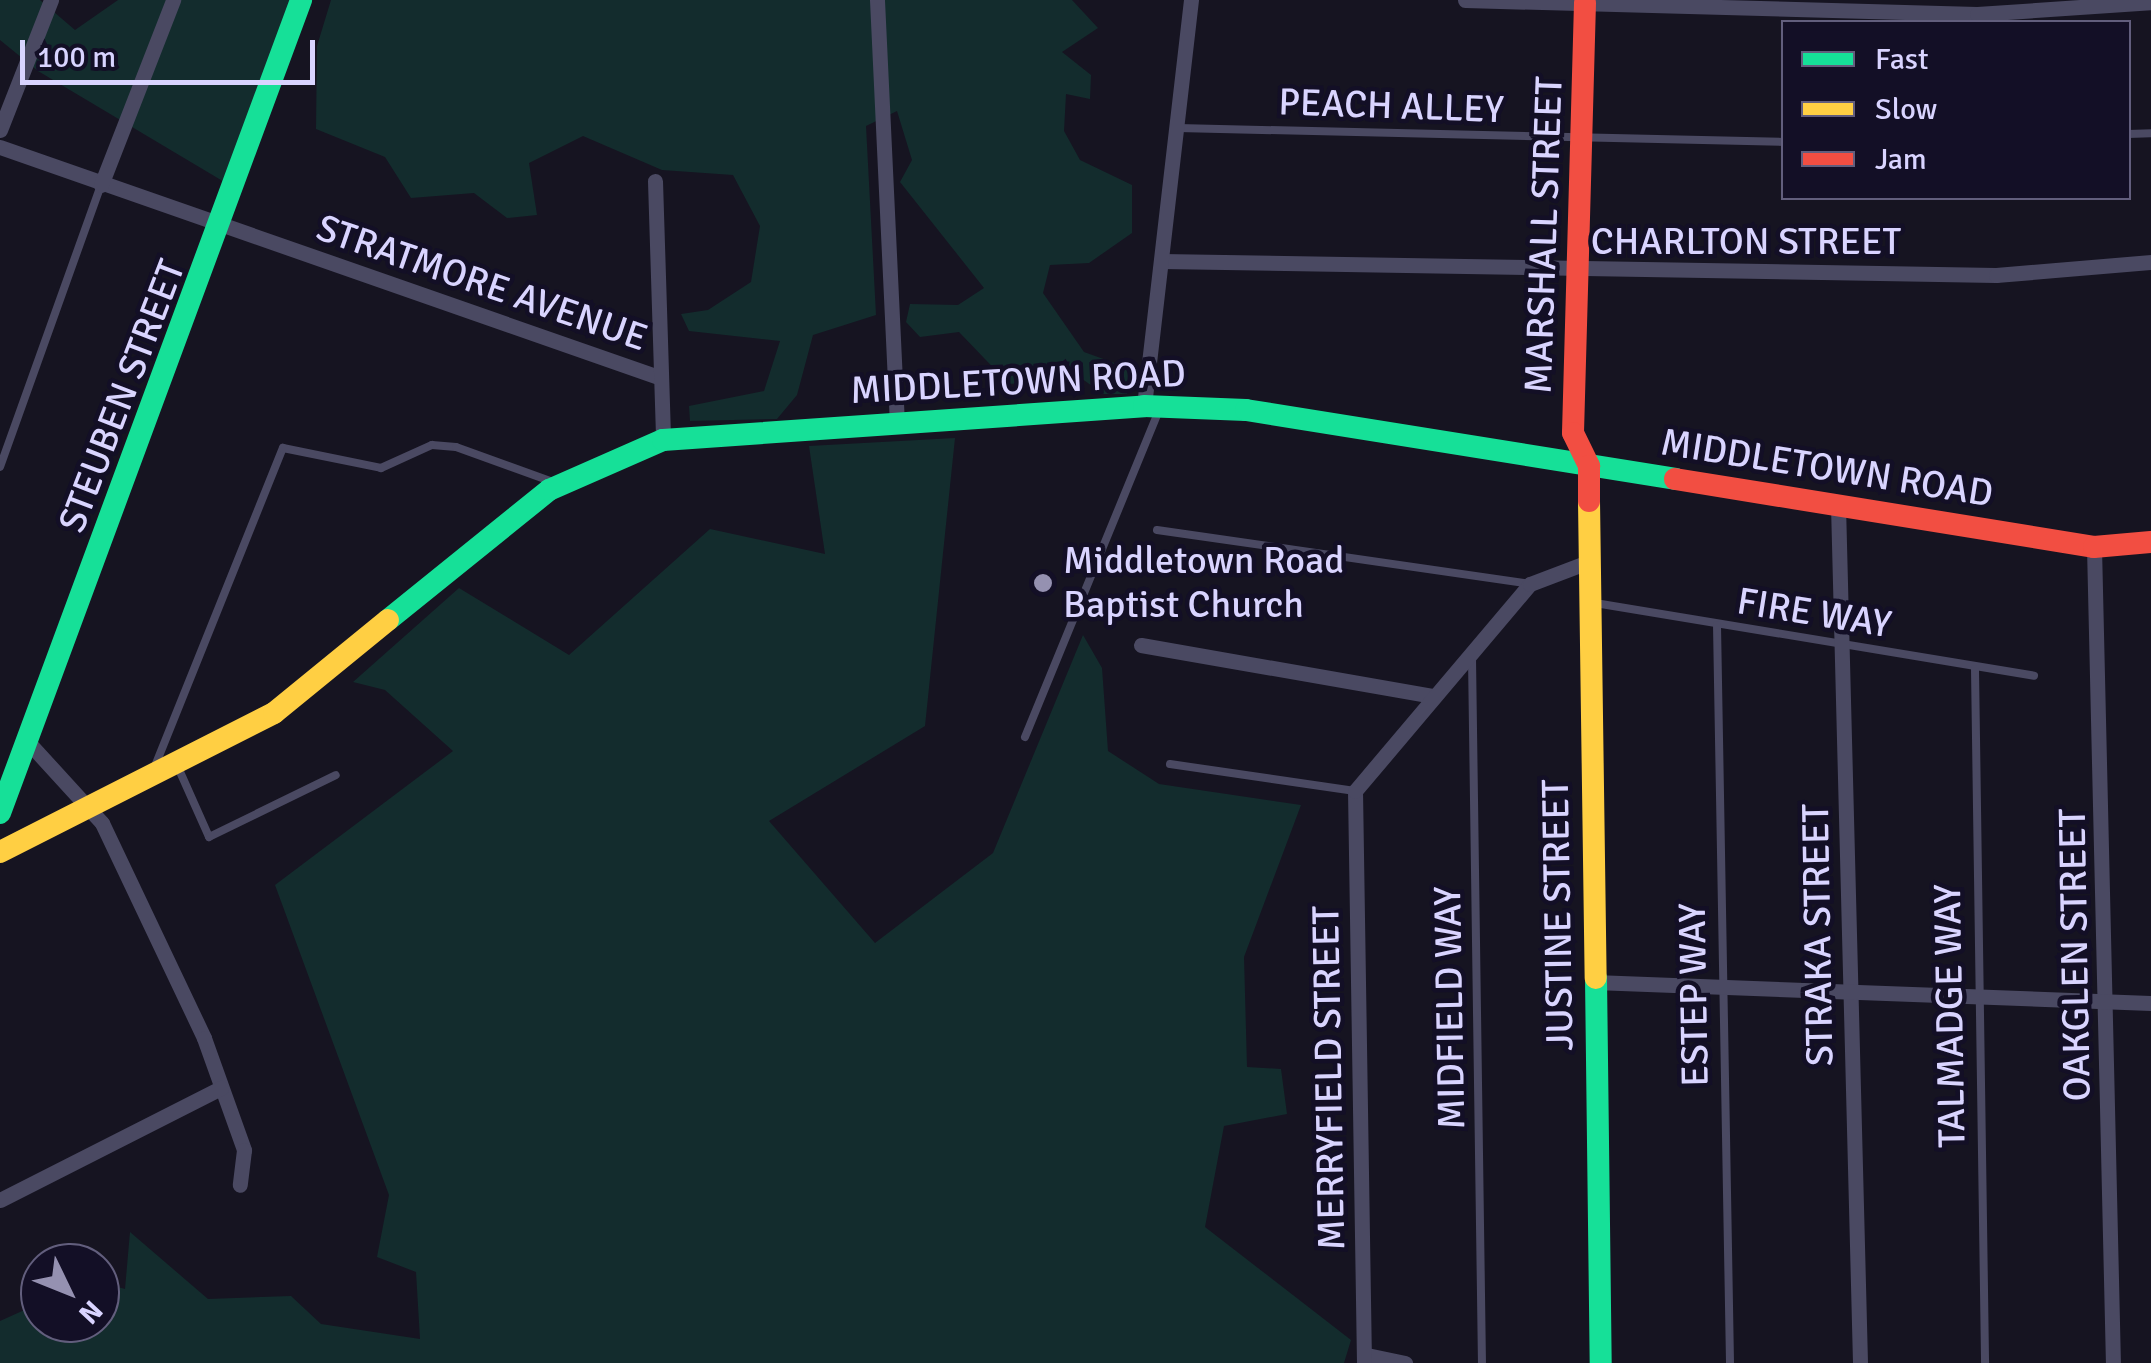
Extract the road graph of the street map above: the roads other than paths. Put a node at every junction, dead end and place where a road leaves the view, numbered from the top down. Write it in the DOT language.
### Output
graph roads {
  1 [pos="51,0"];
  2 [pos="173,0"];
  3 [pos="301,0"];
  4 [pos="877,0"];
  5 [pos="1191,0"];
  6 [pos="1465,0"];
  7 [pos="2151,2"];
  8 [pos="1585,3"];
  9 [pos="2058,4"];
  10 [pos="1176,128"];
  11 [pos="0,130"];
  12 [pos="1584,139"];
  13 [pos="1781,142"];
  14 [pos="0,148"];
  15 [pos="656,181"];
  16 [pos="101,185"];
  17 [pos="222,231"];
  18 [pos="1161,262"];
  19 [pos="2151,262"];
  20 [pos="1580,274"];
  21 [pos="661,378"];
  22 [pos="1152,406"];
  23 [pos="898,419"];
  24 [pos="663,440"];
  25 [pos="1589,466"];
  26 [pos="0,467"];
  27 [pos="560,484"];
  28 [pos="1838,505"];
  29 [pos="1157,530"];
  30 [pos="2151,542"];
  31 [pos="2094,547"];
  32 [pos="1588,562"];
  33 [pos="1530,584"];
  34 [pos="1587,601"];
  35 [pos="1717,626"];
  36 [pos="1845,643"];
  37 [pos="1141,646"];
  38 [pos="1472,652"];
  39 [pos="1975,668"];
  40 [pos="2034,676"];
  41 [pos="1434,696"];
  42 [pos="1025,737"];
  43 [pos="29,743"];
  44 [pos="1170,764"];
  45 [pos="177,765"];
  46 [pos="336,775"];
  47 [pos="149,780"];
  48 [pos="1355,791"];
  49 [pos="95,808"];
  50 [pos="0,813"];
  51 [pos="0,852"];
  52 [pos="1594,982"];
  53 [pos="1720,983"];
  54 [pos="1851,989"];
  55 [pos="1976,995"];
  56 [pos="2110,999"];
  57 [pos="2151,1003"];
  58 [pos="222,1088"];
  59 [pos="240,1185"];
  60 [pos="0,1200"];
  61 [pos="1365,1359"];
  62 [pos="1405,1363"];
  63 [pos="1482,1363"];
  64 [pos="1602,1363"];
  65 [pos="1730,1363"];
  66 [pos="1860,1363"];
  67 [pos="1985,1363"];
  68 [pos="2113,1363"];
  1 -- 11 [label="street"];
  2 -- 16 [label="street"];
  3 -- 17 [label="street, STEUBEN STREET"];
  4 -- 23 [label="street"];
  5 -- 10 [label="street"];
  6 -- 8 [label="street"];
  7 -- 9 [label="street"];
  8 -- 9 [label="street"];
  8 -- 12 [label="street, MARSHALL STREET"];
  10 -- 12 [label="lane, PEACH ALLEY"];
  10 -- 18 [label="street"];
  12 -- 13 [label="lane, PEACH ALLEY"];
  12 -- 20 [label="street, MARSHALL STREET"];
  14 -- 16 [label="street, STRATMORE AVENUE"];
  15 -- 21 [label="street"];
  16 -- 17 [label="street, STRATMORE AVENUE"];
  16 -- 26 [label="lane"];
  17 -- 21 [label="street, STRATMORE AVENUE"];
  17 -- 43 [label="street, STEUBEN STREET"];
  18 -- 20 [label="street, CHARLTON STREET"];
  18 -- 22 [label="street"];
  19 -- 20 [label="street, CHARLTON STREET"];
  20 -- 25 [label="street, MARSHALL STREET"];
  21 -- 24 [label="street, STRATMORE AVENUE"];
  22 -- 23 [label="street, MIDDLETOWN ROAD"];
  22 -- 25 [label="street, MIDDLETOWN ROAD"];
  22 -- 42 [label="lane"];
  23 -- 24 [label="street, MIDDLETOWN ROAD"];
  24 -- 27 [label="street, MIDDLETOWN ROAD"];
  25 -- 28 [label="street, MIDDLETOWN ROAD"];
  25 -- 32 [label="street, JUSTINE STREET"];
  27 -- 45 [label="street, MIDDLETOWN ROAD"];
  27 -- 47 [label="lane"];
  28 -- 31 [label="street, MIDDLETOWN ROAD"];
  28 -- 36 [label="street, STRAKA STREET"];
  29 -- 33 [label="lane"];
  30 -- 31 [label="street, MIDDLETOWN ROAD"];
  31 -- 56 [label="street, OAKGLEN STREET"];
  32 -- 33 [label="street"];
  32 -- 34 [label="street, JUSTINE STREET"];
  33 -- 38 [label="street"];
  34 -- 35 [label="lane, FIRE WAY"];
  34 -- 52 [label="street, JUSTINE STREET"];
  35 -- 36 [label="lane, FIRE WAY"];
  35 -- 53 [label="lane, ESTEP WAY"];
  36 -- 39 [label="lane, FIRE WAY"];
  36 -- 54 [label="street, STRAKA STREET"];
  37 -- 41 [label="street"];
  38 -- 41 [label="street"];
  38 -- 63 [label="lane, MIDFIELD WAY"];
  39 -- 40 [label="lane, FIRE WAY"];
  39 -- 55 [label="lane, TALMADGE WAY"];
  41 -- 48 [label="street"];
  43 -- 49 [label="street"];
  43 -- 50 [label="street, STEUBEN STREET"];
  44 -- 48 [label="lane"];
  45 -- 46 [label="lane"];
  45 -- 47 [label="street, MIDDLETOWN ROAD"];
  47 -- 49 [label="street, MIDDLETOWN ROAD"];
  48 -- 61 [label="street, MERRYFIELD STREET"];
  49 -- 51 [label="street, MIDDLETOWN ROAD"];
  49 -- 58 [label="street"];
  52 -- 53 [label="street"];
  52 -- 64 [label="street, JUSTINE STREET"];
  53 -- 54 [label="street"];
  53 -- 65 [label="lane, ESTEP WAY"];
  54 -- 55 [label="street"];
  54 -- 66 [label="street, STRAKA STREET"];
  55 -- 56 [label="street"];
  55 -- 67 [label="lane, TALMADGE WAY"];
  56 -- 57 [label="street"];
  56 -- 68 [label="street, OAKGLEN STREET"];
  58 -- 59 [label="street"];
  58 -- 60 [label="street"];
  61 -- 62 [label="street"];
}
